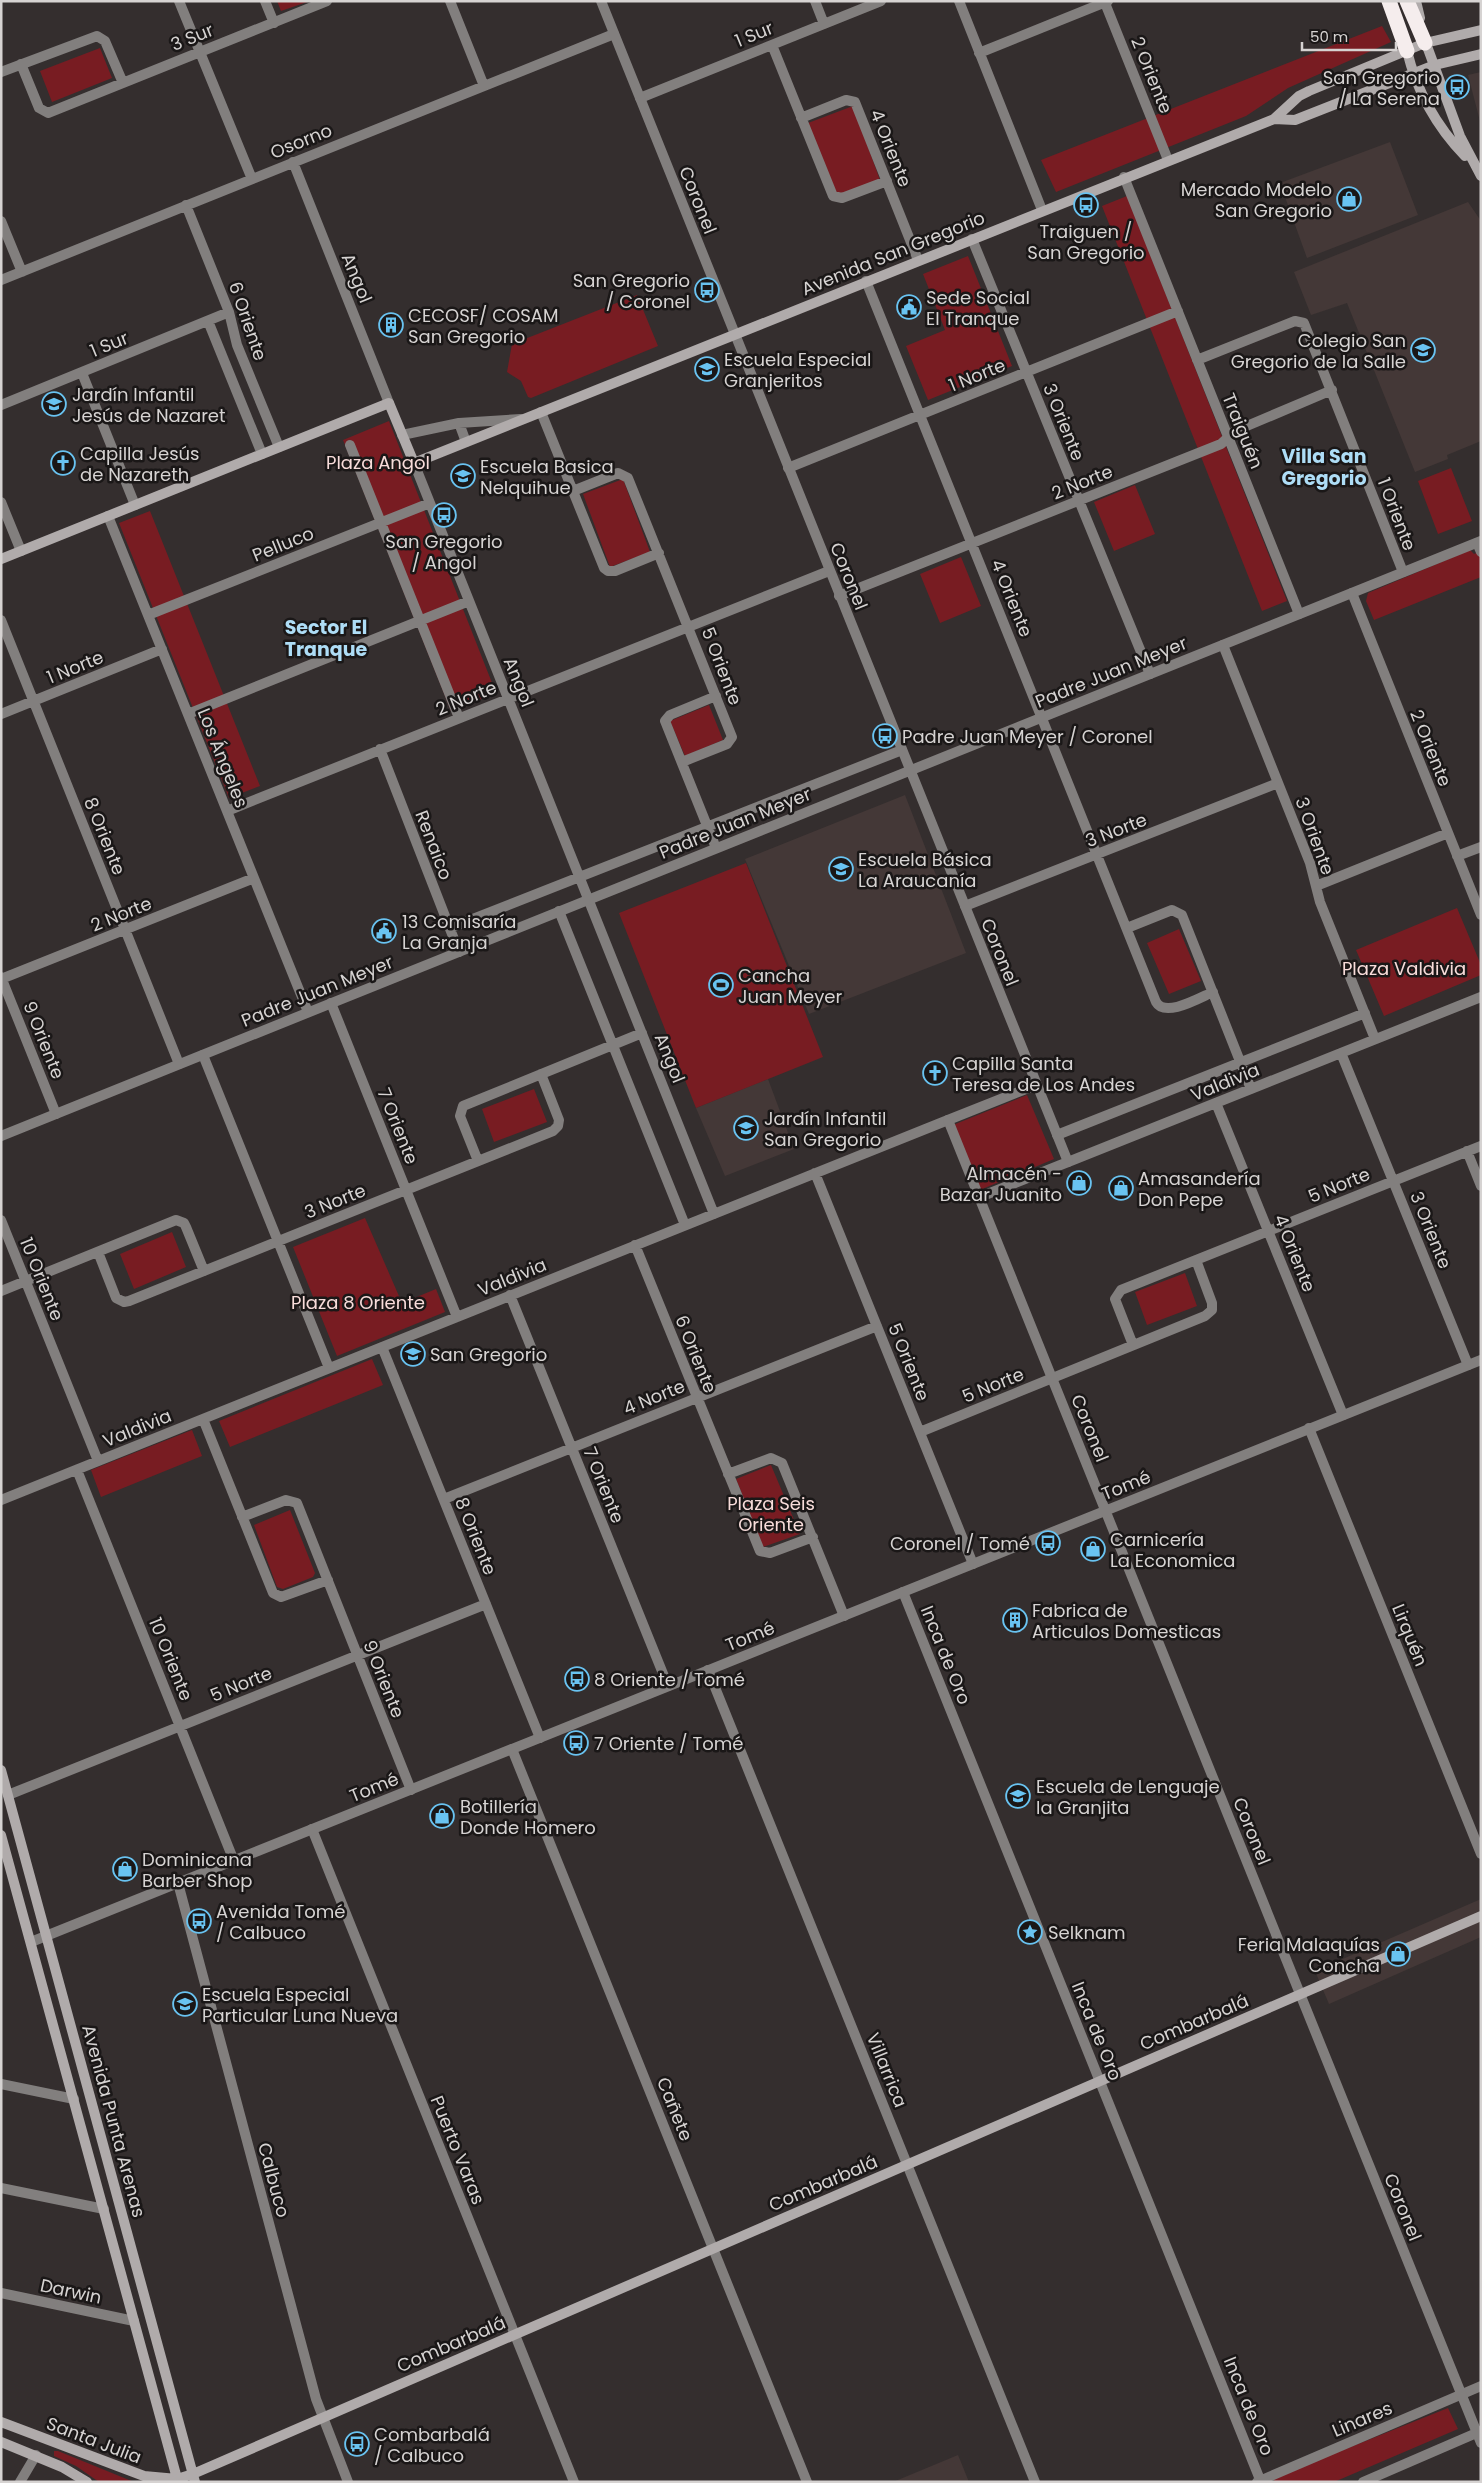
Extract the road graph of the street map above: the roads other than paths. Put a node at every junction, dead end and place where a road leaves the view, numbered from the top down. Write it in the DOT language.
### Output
graph roads {
  1 [pos="179,1"];
  2 [pos="265,1"];
  3 [pos="327,1"];
  4 [pos="450,1"];
  5 [pos="601,1"];
  6 [pos="815,1"];
  7 [pos="881,1"];
  8 [pos="959,1"];
  9 [pos="1407,1"];
  10 [pos="1415,1"];
  11 [pos="1106,2"];
  12 [pos="1389,2"];
  13 [pos="274,22"];
  14 [pos="824,24"];
  15 [pos="1481,30"];
  16 [pos="614,34"];
  17 [pos="1425,43"];
  18 [pos="772,45"];
  19 [pos="1407,51"];
  20 [pos="200,52"];
  21 [pos="979,53"];
  22 [pos="1481,54"];
  23 [pos="21,64"];
  24 [pos="1435,65"];
  25 [pos="1,72"];
  26 [pos="1413,74"];
  27 [pos="123,83"];
  28 [pos="484,86"];
  29 [pos="640,98"];
  30 [pos="801,118"];
  31 [pos="1274,119"];
  32 [pos="1168,160"];
  33 [pos="293,162"];
  34 [pos="1473,164"];
  35 [pos="1481,176"];
  36 [pos="1124,177"];
  37 [pos="252,179"];
  38 [pos="887,181"];
  39 [pos="186,205"];
  40 [pos="1042,210"];
  41 [pos="1,221"];
  42 [pos="972,238"];
  43 [pos="918,260"];
  44 [pos="22,272"];
  45 [pos="1,280"];
  46 [pos="866,281"];
  47 [pos="1178,311"];
  48 [pos="229,312"];
  49 [pos="208,321"];
  50 [pos="735,334"];
  51 [pos="1197,360"];
  52 [pos="1026,372"];
  53 [pos="82,373"];
  54 [pos="1332,390"];
  55 [pos="389,403"];
  56 [pos="1,405"];
  57 [pos="541,412"];
  58 [pos="920,415"];
  59 [pos="524,418"];
  60 [pos="459,423"];
  61 [pos="402,434"];
  62 [pos="1228,437"];
  63 [pos="466,442"];
  64 [pos="350,446"];
  65 [pos="279,448"];
  66 [pos="262,454"];
  67 [pos="414,463"];
  68 [pos="788,468"];
  69 [pos="573,490"];
  70 [pos="1079,501"];
  71 [pos="1,502"];
  72 [pos="430,503"];
  73 [pos="135,505"];
  74 [pos="108,516"];
  75 [pos="381,522"];
  76 [pos="972,543"];
  77 [pos="1480,545"];
  78 [pos="20,551"];
  79 [pos="659,553"];
  80 [pos="1,558"];
  81 [pos="829,571"];
  82 [pos="1403,572"];
  83 [pos="1352,593"];
  84 [pos="840,596"];
  85 [pos="469,601"];
  86 [pos="1299,614"];
  87 [pos="148,615"];
  88 [pos="1,620"];
  89 [pos="420,620"];
  90 [pos="689,626"];
  91 [pos="1222,645"];
  92 [pos="162,649"];
  93 [pos="1150,674"];
  94 [pos="716,696"];
  95 [pos="508,698"];
  96 [pos="34,701"];
  97 [pos="1,714"];
  98 [pos="188,714"];
  99 [pos="1042,717"];
  100 [pos="459,718"];
  101 [pos="380,749"];
  102 [pos="902,750"];
  103 [pos="682,762"];
  104 [pos="910,770"];
  105 [pos="1278,783"];
  106 [pos="227,810"];
  107 [pos="707,826"];
  108 [pos="1448,833"];
  109 [pos="1481,846"];
  110 [pos="716,848"];
  111 [pos="1097,854"];
  112 [pos="1457,856"];
  113 [pos="579,876"];
  114 [pos="254,878"];
  115 [pos="1316,886"];
  116 [pos="589,899"];
  117 [pos="965,906"];
  118 [pos="558,911"];
  119 [pos="1481,915"];
  120 [pos="450,928"];
  121 [pos="1126,928"];
  122 [pos="125,929"];
  123 [pos="459,952"];
  124 [pos="1,979"];
  125 [pos="1212,992"];
  126 [pos="1481,997"];
  127 [pos="331,1003"];
  128 [pos="308,1012"];
  129 [pos="1365,1013"];
  130 [pos="642,1033"];
  131 [pos="1375,1039"];
  132 [pos="612,1045"];
  133 [pos="1341,1053"];
  134 [pos="204,1055"];
  135 [pos="1241,1062"];
  136 [pos="179,1064"];
  137 [pos="541,1074"];
  138 [pos="1036,1085"];
  139 [pos="1251,1089"];
  140 [pos="1216,1103"];
  141 [pos="56,1114"];
  142 [pos="948,1120"];
  143 [pos="1057,1135"];
  144 [pos="1,1136"];
  145 [pos="1481,1146"];
  146 [pos="1467,1151"];
  147 [pos="478,1161"];
  148 [pos="1068,1162"];
  149 [pos="815,1173"];
  150 [pos="1393,1181"];
  151 [pos="1481,1186"];
  152 [pos="406,1190"];
  153 [pos="980,1197"];
  154 [pos="714,1214"];
  155 [pos="1,1220"];
  156 [pos="685,1225"];
  157 [pos="1268,1231"];
  158 [pos="278,1241"];
  159 [pos="635,1245"];
  160 [pos="98,1252"];
  161 [pos="1196,1260"];
  162 [pos="204,1271"];
  163 [pos="26,1281"];
  164 [pos="1,1291"];
  165 [pos="510,1295"];
  166 [pos="457,1316"];
  167 [pos="877,1326"];
  168 [pos="1133,1345"];
  169 [pos="382,1347"];
  170 [pos="1481,1360"];
  171 [pos="1468,1365"];
  172 [pos="329,1368"];
  173 [pos="1053,1378"];
  174 [pos="697,1398"];
  175 [pos="1343,1415"];
  176 [pos="203,1419"];
  177 [pos="1309,1428"];
  178 [pos="920,1432"];
  179 [pos="572,1448"];
  180 [pos="98,1461"];
  181 [pos="77,1470"];
  182 [pos="728,1474"];
  183 [pos="444,1499"];
  184 [pos="1,1500"];
  185 [pos="1106,1510"];
  186 [pos="242,1517"];
  187 [pos="813,1537"];
  188 [pos="973,1564"];
  189 [pos="328,1580"];
  190 [pos="903,1592"];
  191 [pos="486,1604"];
  192 [pos="844,1616"];
  193 [pos="358,1655"];
  194 [pos="708,1670"];
  195 [pos="668,1686"];
  196 [pos="180,1726"];
  197 [pos="540,1738"];
  198 [pos="512,1749"];
  199 [pos="1,1770"];
  200 [pos="411,1790"];
  201 [pos="8,1795"];
  202 [pos="312,1829"];
  203 [pos="1,1835"];
  204 [pos="1481,1854"];
  205 [pos="234,1861"];
  206 [pos="5,1862"];
  207 [pos="178,1883"];
  208 [pos="1481,1916"];
  209 [pos="46,1935"];
  210 [pos="31,1942"];
  211 [pos="1300,1994"];
  212 [pos="1100,2081"];
  213 [pos="1,2084"];
  214 [pos="74,2099"];
  215 [pos="907,2164"];
  216 [pos="1,2188"];
  217 [pos="104,2210"];
  218 [pos="713,2249"];
  219 [pos="1,2293"];
  220 [pos="134,2321"];
  221 [pos="515,2334"];
  222 [pos="1481,2386"];
  223 [pos="1461,2394"];
  224 [pos="323,2418"];
  225 [pos="1,2422"];
  226 [pos="1479,2432"];
  227 [pos="1,2442"];
  228 [pos="1481,2443"];
  229 [pos="36,2455"];
  230 [pos="194,2478"];
  231 [pos="178,2480"];
  232 [pos="1260,2481"];
  233 [pos="20,2482"];
  234 [pos="87,2482"];
  235 [pos="348,2482"];
  236 [pos="574,2482"];
  237 [pos="807,2482"];
  238 [pos="1035,2482"];
  239 [pos="1362,2482"];
  1 -- 20 [label="street"];
  2 -- 13 [label="street"];
  3 -- 13 [label="street, 3 Sur"];
  4 -- 28 [label="street"];
  5 -- 16 [label="street, Coronel"];
  6 -- 14 [label="street"];
  7 -- 14 [label="street, 1 Sur"];
  8 -- 21 [label="street"];
  9 -- 17 [label="highway"];
  10 -- 17 [label="main road"];
  11 -- 21 [label="street"];
  11 -- 32 [label="street, 2 Oriente"];
  12 -- 19 [label="highway"];
  13 -- 20 [label="street, 3 Sur"];
  14 -- 18 [label="street, 1 Sur"];
  15 -- 17 [label="main road, Avenida San Gregorio"];
  16 -- 28 [label="street, Osorno"];
  16 -- 29 [label="street, Coronel"];
  17 -- 19 [label="main road, Avenida San Gregorio"];
  17 -- 24 [label="main road"];
  18 -- 29 [label="street, 1 Sur"];
  18 -- 30 [label="street"];
  19 -- 26 [label="main road"];
  19 -- 31 [label="main road, Avenida San Gregorio"];
  20 -- 27 [label="street, 3 Sur"];
  20 -- 37 [label="street"];
  21 -- 40 [label="street"];
  22 -- 24 [label="main road, Avenida San Gregorio"];
  23 -- 25 [label="street"];
  23 -- 27 [label="street"];
  23 -- 27 [label="street, 3 Sur"];
  24 -- 26 [label="main road, Avenida San Gregorio"];
  24 -- 34 [label="main road"];
  26 -- 31 [label="main road, Avenida San Gregorio"];
  26 -- 34 [label="main road"];
  28 -- 33 [label="street, Osorno"];
  29 -- 50 [label="street, Coronel"];
  30 -- 38 [label="street"];
  30 -- 38 [label="street, 4 Oriente"];
  31 -- 32 [label="main road, Avenida San Gregorio"];
  32 -- 36 [label="main road, Avenida San Gregorio"];
  33 -- 37 [label="street, Osorno"];
  33 -- 55 [label="street, Angol"];
  34 -- 35 [label="main road"];
  36 -- 40 [label="main road, Avenida San Gregorio"];
  36 -- 47 [label="street, Traiguén"];
  37 -- 39 [label="street, Osorno"];
  38 -- 43 [label="street, 4 Oriente"];
  39 -- 44 [label="street, Osorno"];
  39 -- 48 [label="street, 6 Oriente"];
  40 -- 42 [label="main road, Avenida San Gregorio"];
  41 -- 44 [label="street"];
  42 -- 43 [label="main road, Avenida San Gregorio"];
  42 -- 52 [label="street, 3 Oriente"];
  43 -- 46 [label="main road, Avenida San Gregorio"];
  44 -- 45 [label="street, Osorno"];
  46 -- 50 [label="main road, Avenida San Gregorio"];
  46 -- 58 [label="street, 4 Oriente"];
  47 -- 51 [label="street, Traiguén"];
  47 -- 52 [label="street, 1 Norte"];
  48 -- 49 [label="street, 1 Sur"];
  48 -- 65 [label="street, 6 Oriente"];
  49 -- 53 [label="street, 1 Sur"];
  49 -- 66 [label="street, 6 Oriente"];
  50 -- 57 [label="main road, Avenida San Gregorio"];
  50 -- 68 [label="street, Coronel"];
  51 -- 54 [label="street, 1 Oriente"];
  51 -- 62 [label="street, Traiguén"];
  52 -- 58 [label="street, 1 Norte"];
  52 -- 70 [label="street, 3 Oriente"];
  53 -- 56 [label="street, 1 Sur"];
  53 -- 73 [label="street"];
  54 -- 62 [label="street, 2 Norte"];
  54 -- 82 [label="street, 1 Oriente"];
  55 -- 61 [label="main road, Angol"];
  55 -- 65 [label="main road"];
  57 -- 59 [label="main road, Avenida San Gregorio"];
  57 -- 69 [label="street"];
  58 -- 68 [label="street, 1 Norte"];
  58 -- 76 [label="street, 4 Oriente"];
  59 -- 60 [label="street, Avenida San Gregorio"];
  59 -- 63 [label="main road, Avenida San Gregorio"];
  60 -- 61 [label="street, Avenida San Gregorio"];
  60 -- 63 [label="street"];
  61 -- 67 [label="main road, Angol"];
  62 -- 70 [label="street, 2 Norte"];
  62 -- 86 [label="street, Traiguén"];
  63 -- 67 [label="main road, Avenida San Gregorio"];
  64 -- 75 [label="street"];
  65 -- 66 [label="main road"];
  66 -- 73 [label="main road"];
  67 -- 72 [label="street, Angol"];
  68 -- 81 [label="street, Coronel"];
  69 -- 79 [label="street, 5 Oriente"];
  69 -- 79 [label="street"];
  70 -- 76 [label="street, 2 Norte"];
  70 -- 93 [label="street, 3 Oriente"];
  71 -- 78 [label="street"];
  72 -- 75 [label="street, Pelluco"];
  72 -- 85 [label="street, Angol"];
  73 -- 74 [label="main road"];
  74 -- 78 [label="main road"];
  74 -- 87 [label="street, Los Ángeles"];
  75 -- 87 [label="street, Pelluco"];
  75 -- 89 [label="street"];
  76 -- 84 [label="street, 2 Norte"];
  76 -- 99 [label="street, 4 Oriente"];
  77 -- 82 [label="street, Padre Juan Meyer"];
  78 -- 80 [label="main road"];
  79 -- 90 [label="street, 5 Oriente"];
  81 -- 84 [label="street, Coronel"];
  81 -- 90 [label="street, 2 Norte"];
  82 -- 83 [label="street, Padre Juan Meyer"];
  83 -- 86 [label="street, Padre Juan Meyer"];
  83 -- 108 [label="street, 2 Oriente"];
  84 -- 102 [label="street, Coronel"];
  85 -- 89 [label="street"];
  85 -- 95 [label="street, Angol"];
  86 -- 91 [label="street, Padre Juan Meyer"];
  87 -- 92 [label="street, Los Ángeles"];
  88 -- 96 [label="street, 8 Oriente"];
  89 -- 98 [label="street"];
  89 -- 100 [label="street"];
  90 -- 94 [label="street, 5 Oriente"];
  90 -- 95 [label="street, 2 Norte"];
  91 -- 93 [label="street, Padre Juan Meyer"];
  91 -- 105 [label="street, 3 Oriente"];
  92 -- 96 [label="street, 1 Norte"];
  92 -- 98 [label="street, Los Ángeles"];
  93 -- 99 [label="street, Padre Juan Meyer"];
  94 -- 103 [label="street, 5 Oriente"];
  94 -- 103 [label="street"];
  95 -- 100 [label="street, 2 Norte"];
  95 -- 113 [label="street, Angol"];
  96 -- 97 [label="street, 1 Norte"];
  96 -- 122 [label="street, 8 Oriente"];
  98 -- 106 [label="street, Los Ángeles"];
  99 -- 104 [label="street, Padre Juan Meyer"];
  99 -- 111 [label="street, 4 Oriente"];
  100 -- 101 [label="street, 2 Norte"];
  101 -- 106 [label="street, 2 Norte"];
  101 -- 120 [label="street, Renaico"];
  102 -- 104 [label="street, Coronel"];
  102 -- 107 [label="street, Padre Juan Meyer"];
  103 -- 107 [label="street"];
  104 -- 110 [label="street, Padre Juan Meyer"];
  104 -- 117 [label="street, Coronel"];
  105 -- 111 [label="street, 3 Norte"];
  105 -- 115 [label="street, 3 Oriente"];
  106 -- 114 [label="street, Los Ángeles"];
  107 -- 110 [label="street"];
  107 -- 113 [label="street, Padre Juan Meyer"];
  108 -- 112 [label="street, 2 Oriente"];
  108 -- 115 [label="street"];
  109 -- 112 [label="street"];
  110 -- 116 [label="street, Padre Juan Meyer"];
  111 -- 117 [label="street, 3 Norte"];
  111 -- 121 [label="street, 4 Oriente"];
  112 -- 119 [label="street, 2 Oriente"];
  113 -- 116 [label="street, Angol"];
  113 -- 120 [label="street, Padre Juan Meyer"];
  114 -- 122 [label="street, 2 Norte"];
  114 -- 128 [label="street, Los Ángeles"];
  115 -- 129 [label="street, 3 Oriente"];
  116 -- 118 [label="street, Padre Juan Meyer"];
  116 -- 130 [label="street, Angol"];
  117 -- 138 [label="street, Coronel"];
  118 -- 123 [label="street, Padre Juan Meyer"];
  118 -- 132 [label="street"];
  120 -- 123 [label="street, Renaico"];
  121 -- 125 [label="street, 4 Oriente"];
  121 -- 125 [label="street"];
  122 -- 124 [label="street, 2 Norte"];
  122 -- 136 [label="street, 8 Oriente"];
  123 -- 127 [label="street, Padre Juan Meyer"];
  124 -- 141 [label="street, 9 Oriente"];
  125 -- 135 [label="street"];
  126 -- 131 [label="street, Valdivia"];
  127 -- 128 [label="street, Padre Juan Meyer"];
  127 -- 152 [label="street, 7 Oriente"];
  128 -- 134 [label="street, Padre Juan Meyer"];
  129 -- 131 [label="street, 3 Oriente"];
  129 -- 135 [label="street, Valdivia"];
  130 -- 132 [label="street"];
  130 -- 154 [label="street, Angol"];
  131 -- 133 [label="street, Valdivia"];
  132 -- 137 [label="street"];
  132 -- 156 [label="street"];
  133 -- 139 [label="street, Valdivia"];
  133 -- 150 [label="street, 3 Oriente"];
  134 -- 136 [label="street, Padre Juan Meyer"];
  134 -- 158 [label="street"];
  135 -- 139 [label="street"];
  135 -- 143 [label="street, Valdivia"];
  136 -- 141 [label="street, Padre Juan Meyer"];
  137 -- 147 [label="street, 3 Norte"];
  137 -- 147 [label="street"];
  138 -- 142 [label="street, Valdivia"];
  138 -- 143 [label="street, Coronel"];
  139 -- 140 [label="street, Valdivia"];
  140 -- 148 [label="street, Valdivia"];
  140 -- 157 [label="street, 4 Oriente"];
  141 -- 144 [label="street, Padre Juan Meyer"];
  142 -- 149 [label="street, Valdivia"];
  142 -- 153 [label="street, Coronel"];
  143 -- 148 [label="street, Coronel"];
  145 -- 146 [label="street, 5 Norte"];
  146 -- 150 [label="street, 5 Norte"];
  146 -- 151 [label="street"];
  147 -- 152 [label="street, 3 Norte"];
  148 -- 153 [label="street, Valdivia"];
  149 -- 154 [label="street, Valdivia"];
  149 -- 167 [label="street, 5 Oriente"];
  150 -- 157 [label="street, 5 Norte"];
  150 -- 171 [label="street, 3 Oriente"];
  152 -- 158 [label="street, 3 Norte"];
  152 -- 166 [label="street, 7 Oriente"];
  153 -- 173 [label="street, Coronel"];
  154 -- 156 [label="street, Valdivia"];
  155 -- 163 [label="street, 10 Oriente"];
  156 -- 159 [label="street, Valdivia"];
  157 -- 161 [label="street, 5 Norte"];
  157 -- 175 [label="street, 4 Oriente"];
  158 -- 162 [label="street, 3 Norte"];
  158 -- 172 [label="street"];
  159 -- 165 [label="street, Valdivia"];
  159 -- 174 [label="street, 6 Oriente"];
  160 -- 162 [label="street, 3 Norte"];
  160 -- 162 [label="street"];
  160 -- 163 [label="street"];
  161 -- 168 [label="street, 5 Norte"];
  161 -- 168 [label="street, 5 Norte"];
  163 -- 164 [label="street"];
  163 -- 180 [label="street, 10 Oriente"];
  165 -- 166 [label="street, Valdivia"];
  165 -- 179 [label="street, 7 Oriente"];
  166 -- 169 [label="street, Valdivia"];
  167 -- 174 [label="street, 4 Norte"];
  167 -- 178 [label="street, 5 Oriente"];
  168 -- 173 [label="street, 5 Norte"];
  169 -- 172 [label="street, Valdivia"];
  169 -- 183 [label="street, 8 Oriente"];
  170 -- 171 [label="street, Tomé"];
  171 -- 175 [label="street, Tomé"];
  172 -- 176 [label="street, Valdivia"];
  173 -- 178 [label="street, 5 Norte"];
  173 -- 185 [label="street, Coronel"];
  174 -- 179 [label="street, 4 Norte"];
  174 -- 182 [label="street, 6 Oriente"];
  175 -- 177 [label="street, Tomé"];
  176 -- 180 [label="street, Valdivia"];
  176 -- 186 [label="street"];
  177 -- 185 [label="street, Tomé"];
  177 -- 204 [label="street, Lirquén"];
  178 -- 188 [label="street, 5 Oriente"];
  179 -- 183 [label="street, 4 Norte"];
  179 -- 195 [label="street, 7 Oriente"];
  180 -- 181 [label="street, Valdivia"];
  181 -- 184 [label="street, Valdivia"];
  181 -- 196 [label="street, 10 Oriente"];
  182 -- 187 [label="street"];
  182 -- 187 [label="street, 6 Oriente"];
  183 -- 191 [label="street, 8 Oriente"];
  185 -- 188 [label="street, Tomé"];
  185 -- 211 [label="street, Coronel"];
  186 -- 189 [label="street"];
  186 -- 189 [label="street, 9 Oriente"];
  187 -- 192 [label="street"];
  188 -- 190 [label="street, Tomé"];
  189 -- 193 [label="street, 9 Oriente"];
  190 -- 192 [label="street, Tomé"];
  190 -- 212 [label="street, Inca de Oro"];
  191 -- 193 [label="street, 5 Norte"];
  191 -- 197 [label="street, 8 Oriente"];
  192 -- 194 [label="street, Tomé"];
  193 -- 196 [label="street, 5 Norte"];
  193 -- 200 [label="street, 9 Oriente"];
  194 -- 195 [label="street, Tomé"];
  194 -- 215 [label="street, Villarrica"];
  195 -- 197 [label="street, Tomé"];
  196 -- 201 [label="street, 5 Norte"];
  196 -- 205 [label="street, 10 Oriente"];
  197 -- 198 [label="street, Tomé"];
  198 -- 200 [label="street, Tomé"];
  198 -- 218 [label="street, Cañete"];
  199 -- 201 [label="main road, Avenida Punta Arenas"];
  200 -- 202 [label="street, Tomé"];
  201 -- 209 [label="main road, Avenida Punta Arenas"];
  202 -- 205 [label="street, Tomé"];
  202 -- 221 [label="street, Puerto Varas"];
  203 -- 206 [label="main road, Avenida Punta Arenas"];
  205 -- 207 [label="street, Tomé"];
  206 -- 210 [label="main road, Avenida Punta Arenas"];
  207 -- 209 [label="street, Tomé"];
  207 -- 224 [label="street, Calbuco"];
  208 -- 211 [label="main road, Combarbalá"];
  209 -- 210 [label="street, Tomé"];
  209 -- 230 [label="main road, Avenida Punta Arenas"];
  210 -- 214 [label="main road, Avenida Punta Arenas"];
  211 -- 212 [label="main road, Combarbalá"];
  211 -- 223 [label="street, Coronel"];
  212 -- 215 [label="main road, Combarbalá"];
  212 -- 232 [label="street, Inca de Oro"];
  213 -- 214 [label="street"];
  214 -- 217 [label="main road, Avenida Punta Arenas"];
  215 -- 218 [label="main road, Combarbalá"];
  215 -- 238 [label="street, Villarrica"];
  216 -- 217 [label="street"];
  217 -- 220 [label="main road, Avenida Punta Arenas"];
  218 -- 221 [label="main road, Combarbalá"];
  218 -- 237 [label="street, Cañete"];
  219 -- 220 [label="street, Darwin"];
  220 -- 231 [label="main road, Avenida Punta Arenas"];
  221 -- 224 [label="main road, Combarbalá"];
  221 -- 236 [label="street, Puerto Varas"];
  222 -- 223 [label="street, Linares"];
  223 -- 226 [label="street, Coronel"];
  223 -- 232 [label="street, Linares"];
  224 -- 230 [label="main road, Combarbalá"];
  224 -- 235 [label="street, Calbuco"];
  225 -- 231 [label="main road, Santa Julia"];
  226 -- 228 [label="street, Coronel"];
  226 -- 239 [label="street"];
  227 -- 229 [label="main road, Santa Julia"];
  229 -- 233 [label="street"];
  229 -- 234 [label="main road, Santa Julia"];
  230 -- 231 [label="main road, Combarbalá"];
}
